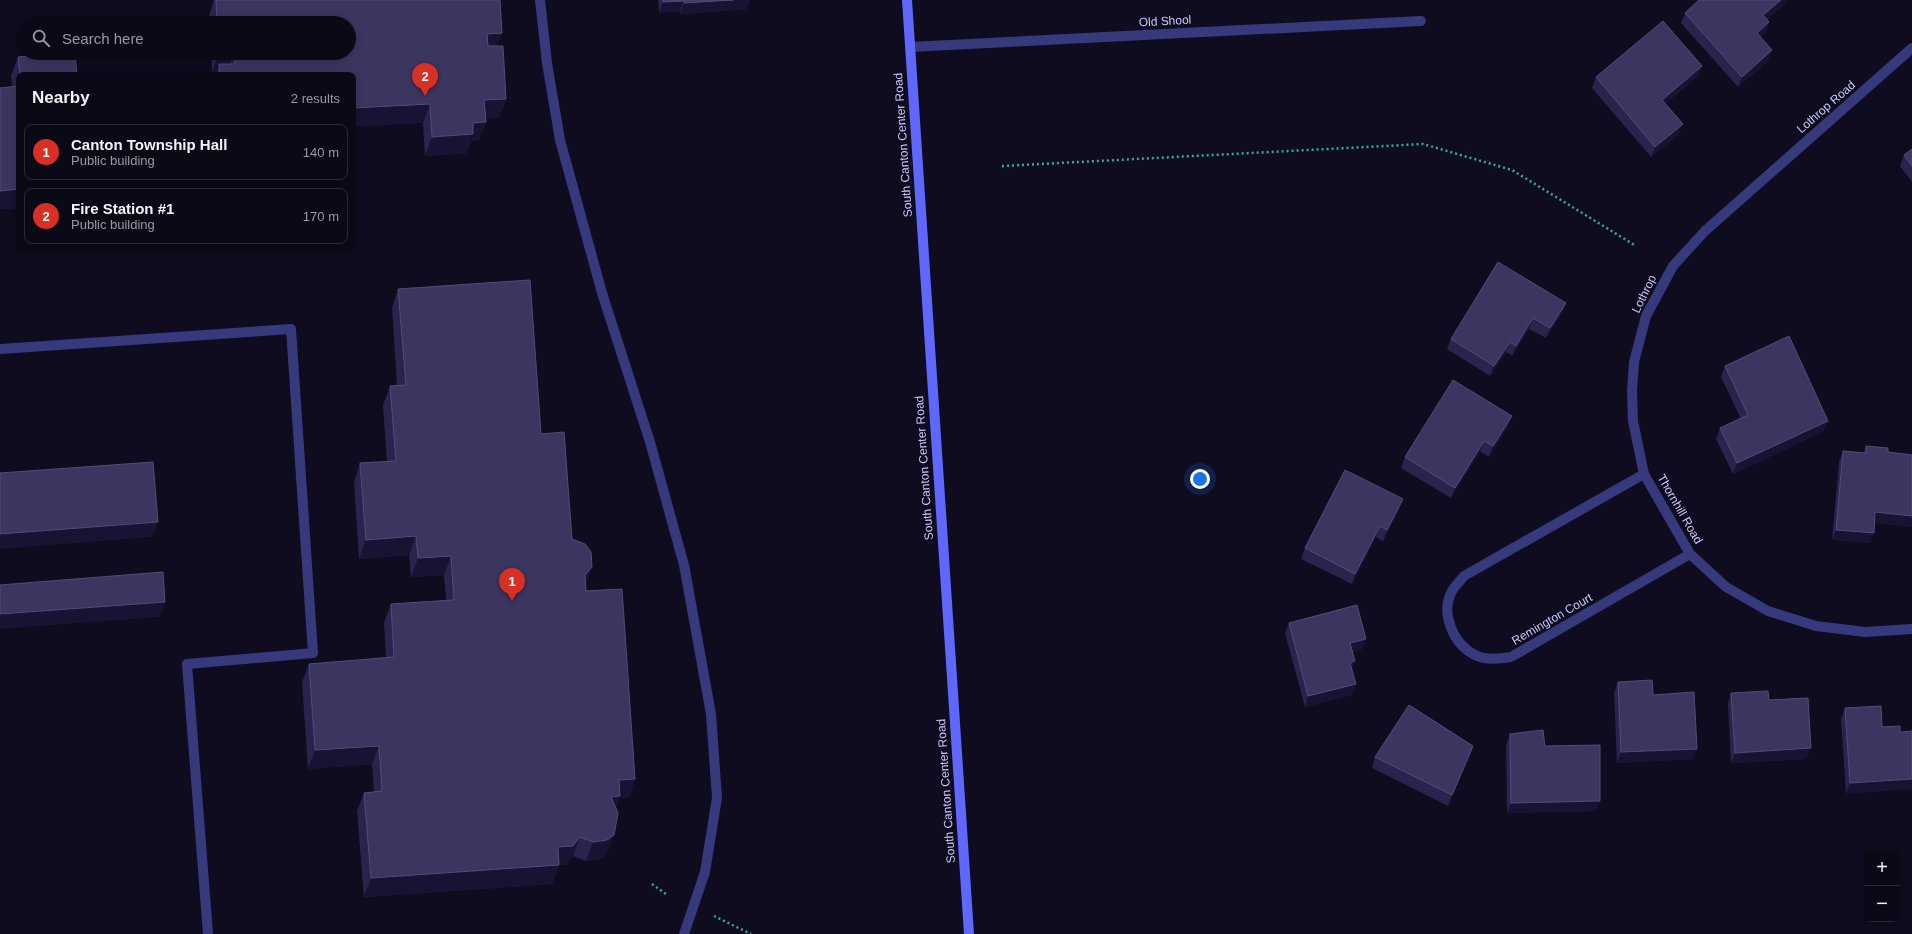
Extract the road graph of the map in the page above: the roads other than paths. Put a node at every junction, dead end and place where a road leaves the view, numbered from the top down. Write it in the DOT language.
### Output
graph roads {
  1 [pos="540,0"];
  2 [pos="907,0"];
  3 [pos="1421,21"];
  4 [pos="910,47"];
  5 [pos="1912,48"];
  6 [pos="1757,185"];
  7 [pos="0,349"];
  8 [pos="1644,474"];
  9 [pos="1690,554"];
  10 [pos="1912,629"];
  11 [pos="208,934"];
  12 [pos="684,934"];
  13 [pos="969,934"];
  1 -- 12 [label="street"];
  2 -- 4 [label="main road, South Canton Center Road"];
  3 -- 4 [label="street, Old Shool"];
  4 -- 13 [label="main road, South Canton Center Road"];
  5 -- 6 [label="street, Lothrop Road"];
  6 -- 8 [label="street, Lothrop"];
  7 -- 11 [label="street"];
  8 -- 9 [label="street, Thornhill Road"];
  8 -- 9 [label="street, Remington Court"];
  9 -- 10 [label="street, Thornhill Road"];
}
